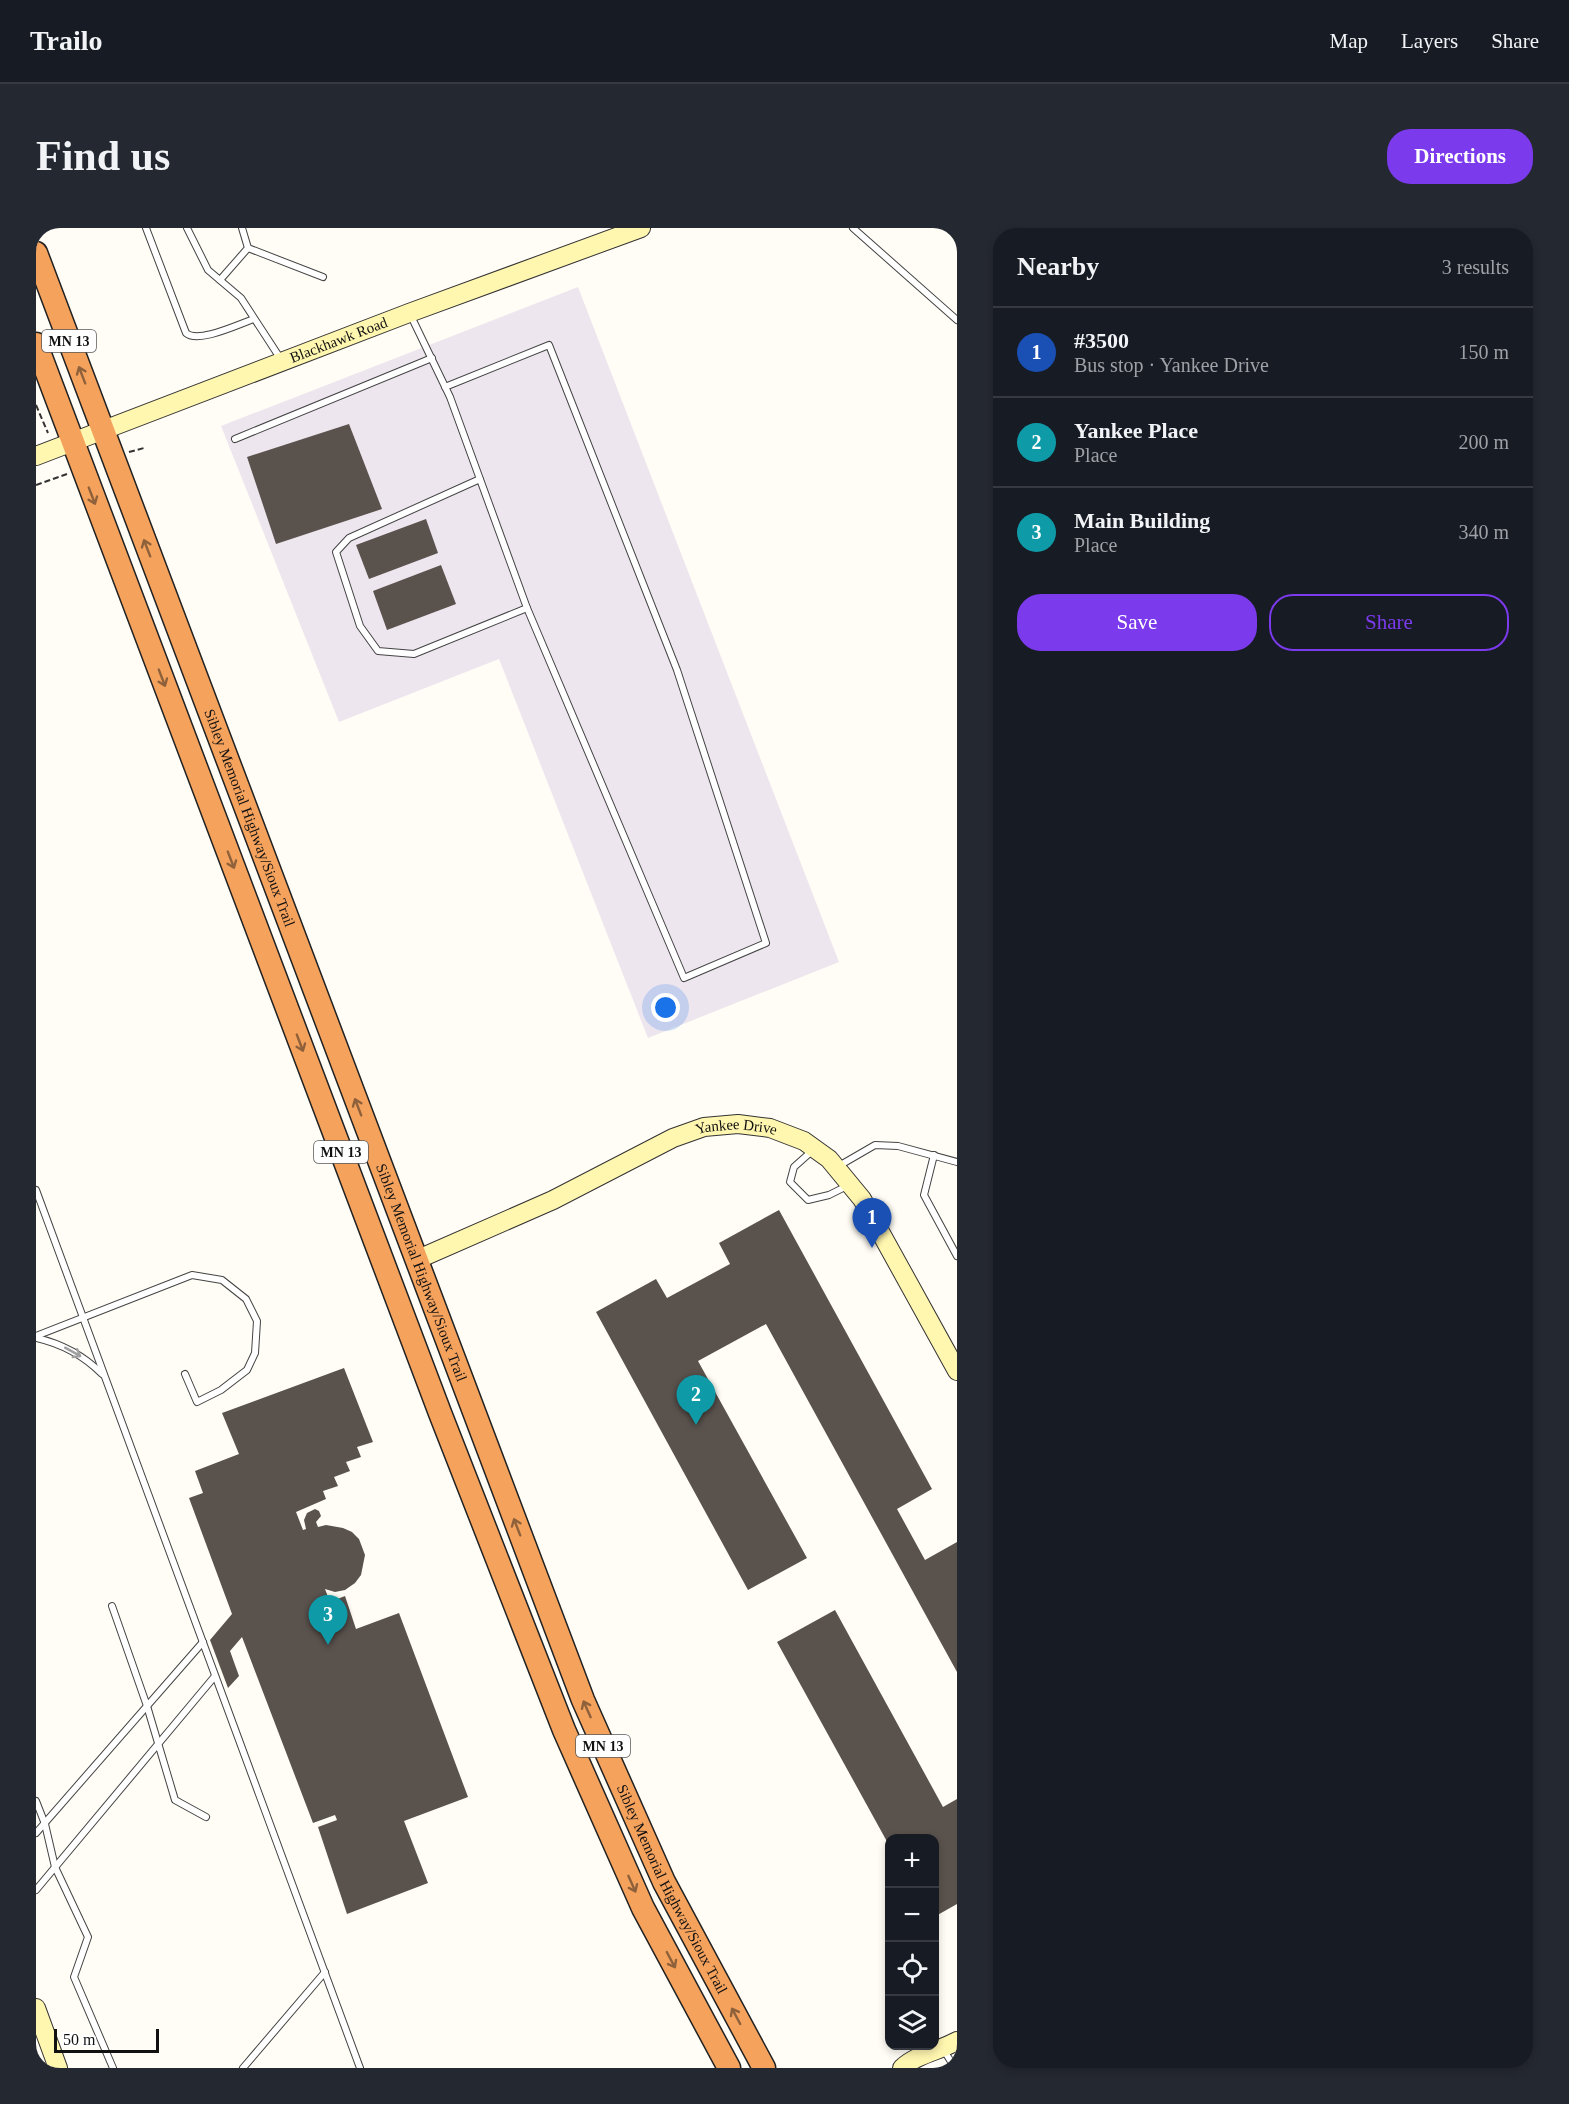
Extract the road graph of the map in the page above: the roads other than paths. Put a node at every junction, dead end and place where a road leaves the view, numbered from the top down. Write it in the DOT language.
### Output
graph roads {
  1 [pos="146,228"];
  2 [pos="188,228"];
  3 [pos="242,228"];
  4 [pos="641,228"];
  5 [pos="854,228"];
  6 [pos="248,248"];
  7 [pos="36,253"];
  8 [pos="323,277"];
  9 [pos="220,280"];
  10 [pos="409,313"];
  11 [pos="254,319"];
  12 [pos="957,320"];
  13 [pos="36,344"];
  14 [pos="432,358"];
  15 [pos="282,361"];
  16 [pos="446,387"];
  17 [pos="102,430"];
  18 [pos="234,439"];
  19 [pos="72,441"];
  20 [pos="36,456"];
  21 [pos="480,479"];
  22 [pos="527,608"];
  23 [pos="814,1148"];
  24 [pos="934,1155"];
  25 [pos="957,1162"];
  26 [pos="837,1168"];
  27 [pos="850,1184"];
  28 [pos="36,1190"];
  29 [pos="957,1256"];
  30 [pos="416,1260"];
  31 [pos="83,1318"];
  32 [pos="36,1337"];
  33 [pos="957,1371"];
  34 [pos="185,1374"];
  35 [pos="105,1376"];
  36 [pos="112,1606"];
  37 [pos="203,1642"];
  38 [pos="215,1676"];
  39 [pos="147,1706"];
  40 [pos="158,1744"];
  41 [pos="36,1801"];
  42 [pos="206,1817"];
  43 [pos="45,1824"];
  44 [pos="36,1833"];
  45 [pos="55,1868"];
  46 [pos="36,1890"];
  47 [pos="325,1972"];
  48 [pos="36,2008"];
  49 [pos="950,2045"];
  50 [pos="58,2068"];
  51 [pos="113,2068"];
  52 [pos="243,2068"];
  53 [pos="360,2068"];
  54 [pos="729,2068"];
  55 [pos="764,2068"];
  56 [pos="902,2068"];
  57 [pos="927,2068"];
  58 [pos="955,2068"];
  1 -- 11 [label="lane"];
  2 -- 9 [label="lane"];
  3 -- 6 [label="lane"];
  4 -- 10 [label="street, Blackhawk Road"];
  5 -- 12 [label="lane"];
  6 -- 8 [label="lane"];
  6 -- 9 [label="lane"];
  17 -- 7 [label="highway, MN 13, one-way"];
  9 -- 11 [label="lane"];
  10 -- 14 [label="lane"];
  10 -- 15 [label="street, Blackhawk Road"];
  11 -- 15 [label="lane"];
  13 -- 19 [label="highway, MN 13"];
  14 -- 16 [label="lane"];
  14 -- 18 [label="lane"];
  15 -- 17 [label="street, Blackhawk Road"];
  16 -- 21 [label="lane"];
  16 -- 22 [label="lane"];
  17 -- 19 [label="street, Blackhawk Road"];
  30 -- 17 [label="highway, Sibley Memorial Highway/Sioux Trail / MN 13, one-way"];
  19 -- 20 [label="street, Blackhawk Road"];
  19 -- 54 [label="highway, Sibley Memorial Highway/Sioux Trail / MN 13, one-way"];
  21 -- 22 [label="lane"];
  21 -- 22 [label="lane"];
  23 -- 26 [label="street, Yankee Drive"];
  23 -- 27 [label="lane"];
  23 -- 30 [label="street, Yankee Drive"];
  24 -- 25 [label="lane"];
  24 -- 26 [label="lane"];
  24 -- 29 [label="lane"];
  26 -- 27 [label="street, Yankee Drive"];
  27 -- 33 [label="street, Yankee Drive"];
  28 -- 31 [label="lane"];
  55 -- 30 [label="highway, Sibley Memorial Highway/Sioux Trail / MN 13, one-way"];
  31 -- 32 [label="lane"];
  31 -- 34 [label="lane"];
  31 -- 35 [label="lane"];
  32 -- 35 [label="lane, one-way"];
  35 -- 37 [label="lane"];
  36 -- 39 [label="lane"];
  37 -- 38 [label="lane"];
  37 -- 39 [label="lane"];
  38 -- 40 [label="lane"];
  38 -- 47 [label="lane"];
  39 -- 40 [label="lane"];
  39 -- 43 [label="lane"];
  40 -- 42 [label="lane"];
  40 -- 45 [label="lane"];
  41 -- 43 [label="lane"];
  43 -- 44 [label="lane"];
  43 -- 45 [label="lane"];
  45 -- 46 [label="lane"];
  45 -- 51 [label="lane"];
  47 -- 52 [label="lane"];
  47 -- 53 [label="lane"];
  48 -- 50 [label="street"];
  49 -- 56 [label="street"];
  49 -- 57 [label="street"];
  49 -- 58 [label="lane"];
}
